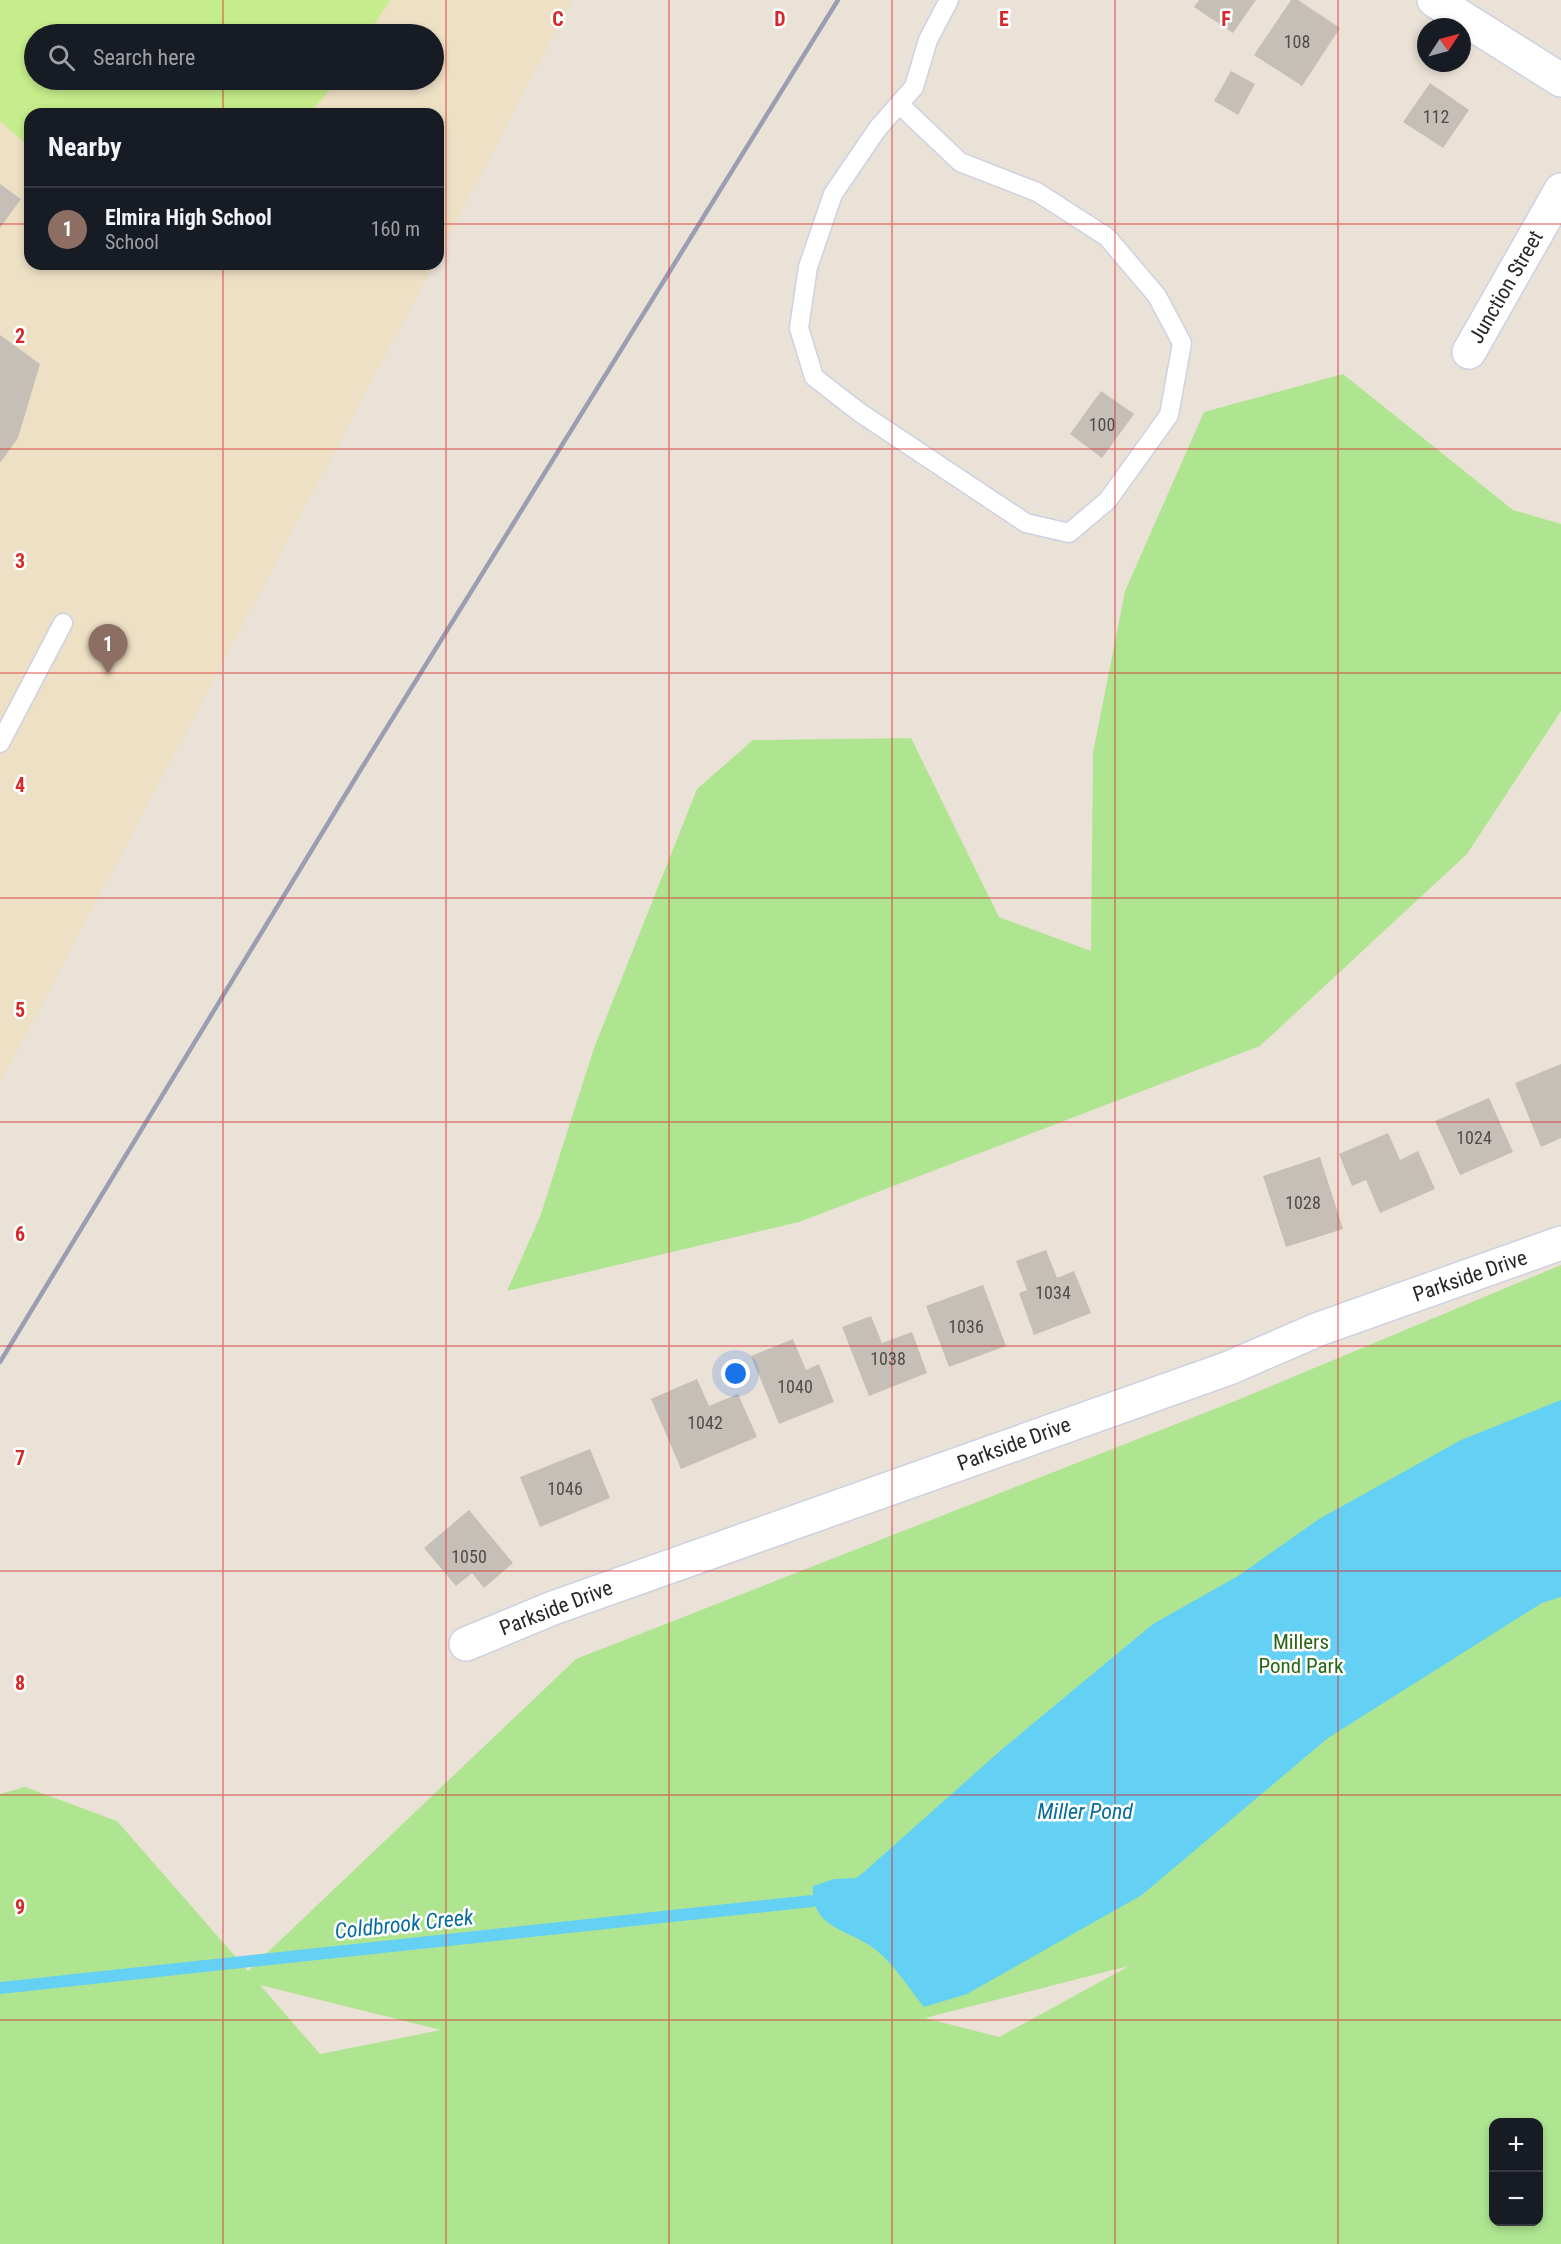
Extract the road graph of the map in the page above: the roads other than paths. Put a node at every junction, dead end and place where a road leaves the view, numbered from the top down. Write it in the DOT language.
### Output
graph roads {
  1 [pos="949,0"];
  2 [pos="1434,0"];
  3 [pos="1561,80"];
  4 [pos="899,104"];
  5 [pos="1561,190"];
  6 [pos="1469,352"];
  7 [pos="63,623"];
  8 [pos="0,743"];
  9 [pos="1561,1243"];
  10 [pos="466,1644"];
  1 -- 4 [label="lane"];
  2 -- 3 [label="street"];
  4 -- 4 [label="lane"];
  5 -- 6 [label="street, Junction Street"];
  7 -- 8 [label="lane"];
  9 -- 10 [label="street, Parkside Drive"];
}
